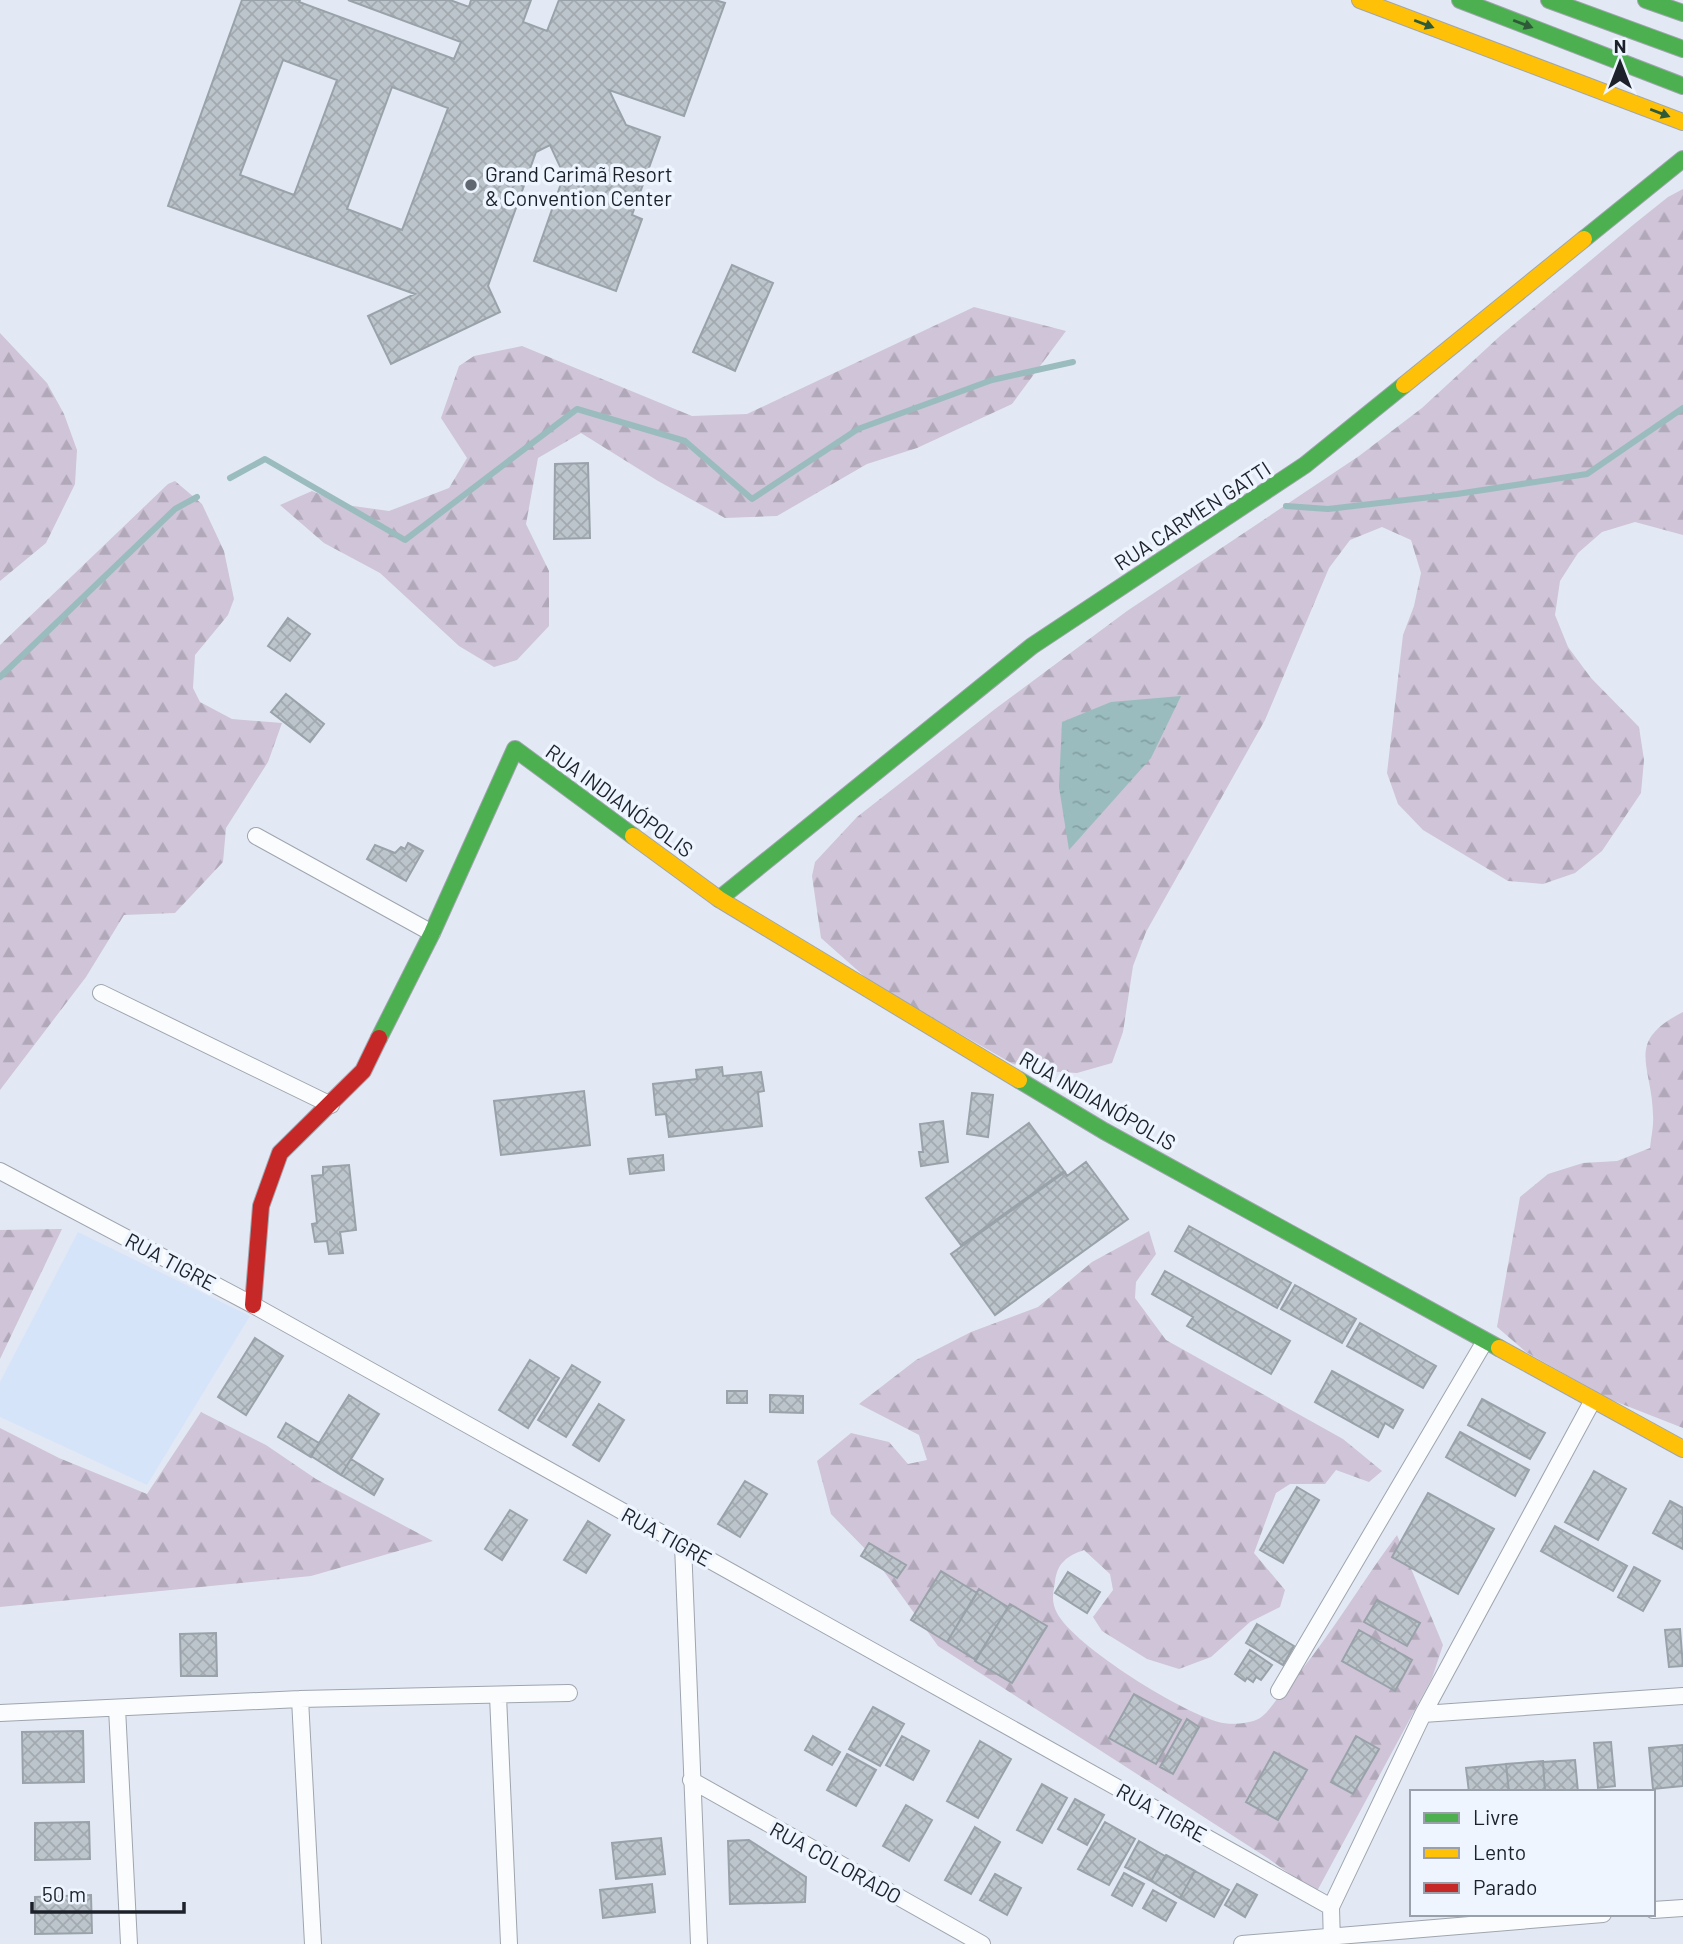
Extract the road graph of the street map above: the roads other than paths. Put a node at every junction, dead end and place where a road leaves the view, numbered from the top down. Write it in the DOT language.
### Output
graph roads {
  1 [pos="1360,0"];
  2 [pos="1460,0"];
  3 [pos="1549,0"];
  4 [pos="1646,0"];
  5 [pos="1683,13"];
  6 [pos="1683,49"];
  7 [pos="1683,86"];
  8 [pos="1683,122"];
  9 [pos="1683,159"];
  10 [pos="256,835"];
  11 [pos="719,898"];
  12 [pos="432,933"];
  13 [pos="101,993"];
  14 [pos="331,1105"];
  15 [pos="0,1171"];
  16 [pos="253,1305"];
  17 [pos="1485,1341"];
  18 [pos="1593,1400"];
  19 [pos="1683,1449"];
  20 [pos="682,1545"];
  21 [pos="1279,1691"];
  22 [pos="569,1693"];
  23 [pos="498,1696"];
  24 [pos="1683,1696"];
  25 [pos="300,1699"];
  26 [pos="117,1708"];
  27 [pos="0,1713"];
  28 [pos="1423,1714"];
  29 [pos="691,1780"];
  30 [pos="1331,1907"];
  31 [pos="1683,1908"];
  32 [pos="1655,1910"];
  33 [pos="1581,1916"];
  34 [pos="1332,1940"];
  35 [pos="129,1944"];
  36 [pos="313,1944"];
  37 [pos="509,1944"];
  38 [pos="699,1944"];
  39 [pos="982,1944"];
  40 [pos="1242,1944"];
  1 -- 8 [label="main road, one-way"];
  2 -- 7 [label="main road, one-way"];
  3 -- 6 [label="main road"];
  4 -- 5 [label="main road"];
  9 -- 11 [label="main road, RUA CARMEN GATTI"];
  10 -- 12 [label="street"];
  11 -- 12 [label="main road, RUA INDIANÓPOLIS"];
  11 -- 17 [label="main road, RUA INDIANÓPOLIS"];
  12 -- 14 [label="main road"];
  13 -- 14 [label="street"];
  14 -- 16 [label="main road"];
  15 -- 16 [label="street, RUA TIGRE"];
  16 -- 20 [label="street, RUA TIGRE"];
  17 -- 18 [label="main road, RUA INDIANÓPOLIS"];
  17 -- 21 [label="street"];
  18 -- 19 [label="main road, RUA INDIANÓPOLIS"];
  18 -- 28 [label="street"];
  20 -- 29 [label="street"];
  20 -- 30 [label="street, RUA TIGRE"];
  22 -- 23 [label="street"];
  23 -- 25 [label="street"];
  23 -- 37 [label="street"];
  24 -- 28 [label="street"];
  25 -- 26 [label="street"];
  25 -- 36 [label="street"];
  26 -- 27 [label="street"];
  26 -- 35 [label="street"];
  28 -- 30 [label="street"];
  29 -- 38 [label="street"];
  29 -- 39 [label="street, RUA COLORADO"];
  30 -- 34 [label="street"];
  31 -- 32 [label="street"];
  33 -- 34 [label="street"];
  34 -- 40 [label="street"];
}
